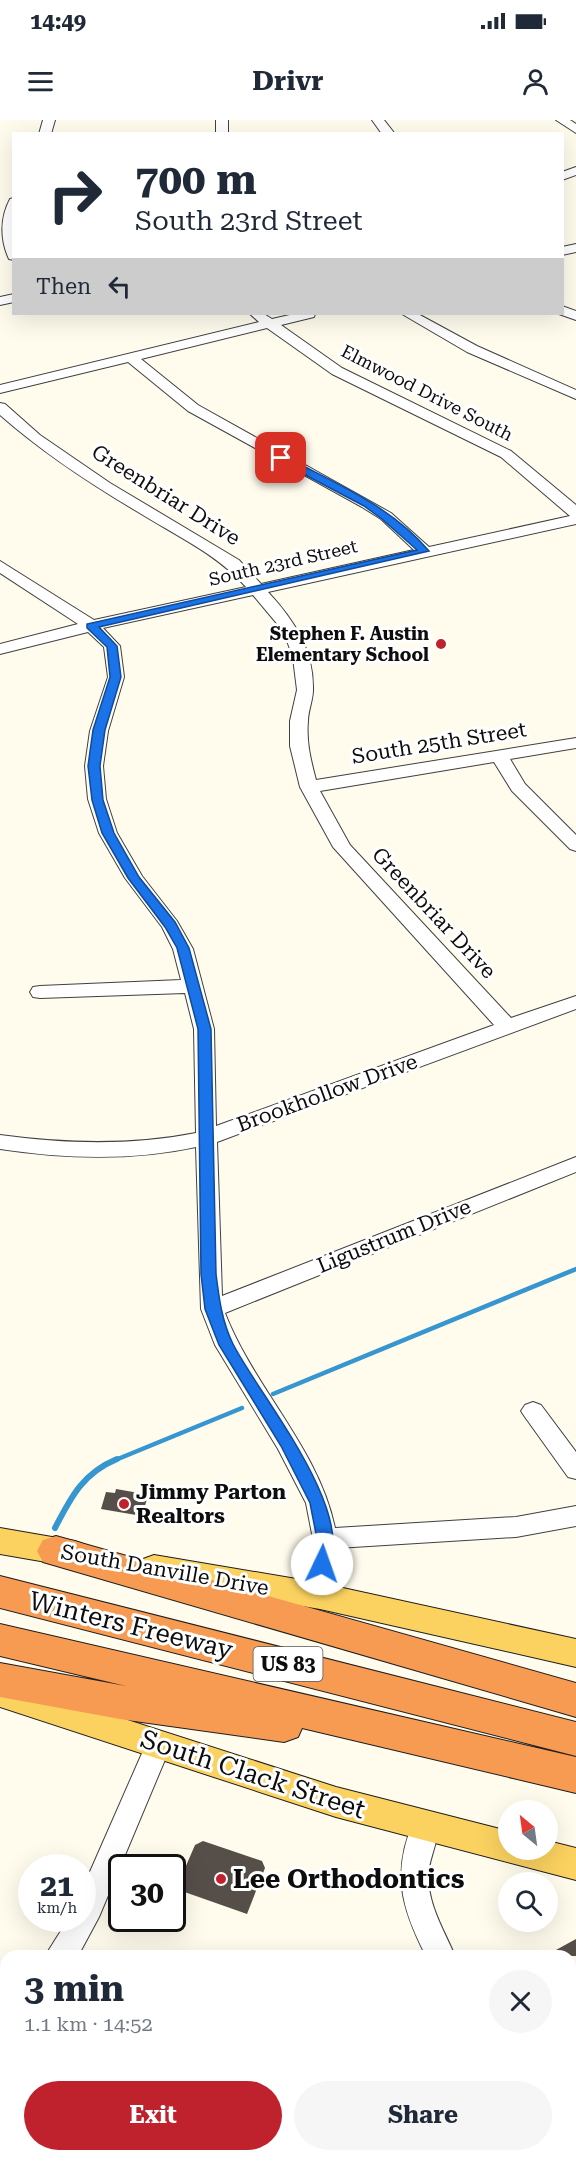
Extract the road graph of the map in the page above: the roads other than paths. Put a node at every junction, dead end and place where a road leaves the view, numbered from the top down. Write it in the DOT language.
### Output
graph roads {
  1 [pos="562,120"];
  2 [pos="576,129"];
  3 [pos="12,207"];
  4 [pos="12,251"];
  5 [pos="257,315"];
  6 [pos="305,315"];
  7 [pos="411,315"];
  8 [pos="268,324"];
  9 [pos="130,357"];
  10 [pos="0,389"];
  11 [pos="576,395"];
  12 [pos="0,407"];
  13 [pos="576,513"];
  14 [pos="576,519"];
  15 [pos="424,551"];
  16 [pos="0,566"];
  17 [pos="258,589"];
  18 [pos="91,626"];
  19 [pos="0,649"];
  20 [pos="576,743"];
  21 [pos="500,757"];
  22 [pos="309,787"];
  23 [pos="576,845"];
  24 [pos="192,986"];
  25 [pos="40,992"];
  26 [pos="576,1002"];
  27 [pos="508,1027"];
  28 [pos="205,1138"];
  29 [pos="0,1142"];
  30 [pos="576,1164"];
  31 [pos="212,1309"];
  32 [pos="533,1411"];
  33 [pos="576,1470"];
  34 [pos="576,1516"];
  35 [pos="325,1539"];
  36 [pos="0,1541"];
  37 [pos="56,1551"];
  38 [pos="0,1592"];
  39 [pos="320,1596"];
  40 [pos="0,1640"];
  41 [pos="576,1653"];
  42 [pos="0,1680"];
  43 [pos="0,1693"];
  44 [pos="576,1700"];
  45 [pos="576,1739"];
  46 [pos="159,1743"];
  47 [pos="576,1776"];
  48 [pos="425,1827"];
  49 [pos="498,1845"];
  50 [pos="558,1860"];
  51 [pos="576,1864"];
  52 [pos="66,1950"];
  53 [pos="438,1950"];
  1 -- 2 [label="street"];
  3 -- 4 [label="street"];
  5 -- 8 [label="street, Elmwood Drive South"];
  6 -- 8 [label="street"];
  7 -- 11 [label="street"];
  8 -- 9 [label="street"];
  8 -- 13 [label="street, Elmwood Drive South"];
  9 -- 10 [label="street"];
  9 -- 15 [label="street"];
  12 -- 17 [label="street, Greenbriar Drive"];
  14 -- 15 [label="street, South 23rd Street"];
  15 -- 17 [label="street, South 23rd Street"];
  16 -- 18 [label="street"];
  17 -- 18 [label="street, South 23rd Street"];
  17 -- 22 [label="street, Greenbriar Drive"];
  18 -- 19 [label="street, South 23rd Street"];
  18 -- 24 [label="street"];
  20 -- 21 [label="street, South 25th Street"];
  21 -- 22 [label="street, South 25th Street"];
  21 -- 23 [label="street"];
  22 -- 27 [label="street, Greenbriar Drive"];
  24 -- 25 [label="street"];
  24 -- 28 [label="street"];
  26 -- 27 [label="street, Brookhollow Drive"];
  27 -- 28 [label="street, Brookhollow Drive"];
  28 -- 29 [label="street, Brookhollow Drive"];
  28 -- 31 [label="street"];
  30 -- 31 [label="street, Ligustrum Drive"];
  31 -- 35 [label="street"];
  32 -- 33 [label="street"];
  34 -- 35 [label="street"];
  35 -- 39 [label="street"];
  36 -- 37 [label="main road, South Danville Drive"];
  37 -- 39 [label="main road, South Danville Drive"];
  37 -- 44 [label="highway"];
  38 -- 45 [label="highway, Winters Freeway / US 83"];
  39 -- 41 [label="main road, South Danville Drive"];
  40 -- 47 [label="highway, Winters Freeway / US 83"];
  42 -- 47 [label="highway"];
  43 -- 46 [label="main road, South Clack Street"];
  46 -- 48 [label="main road, South Clack Street"];
  46 -- 52 [label="street"];
  48 -- 49 [label="main road, South Clack Street"];
  48 -- 53 [label="street"];
  50 -- 51 [label="main road"];
}
